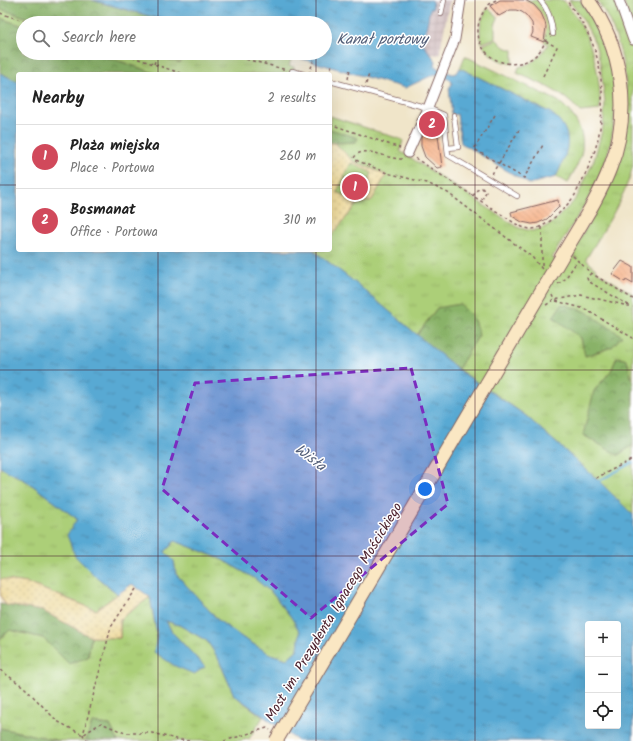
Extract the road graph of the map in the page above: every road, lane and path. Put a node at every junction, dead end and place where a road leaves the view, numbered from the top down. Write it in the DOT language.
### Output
graph roads {
  1 [pos="444,0"];
  2 [pos="461,0"];
  3 [pos="496,0"];
  4 [pos="540,0"];
  5 [pos="566,0"];
  6 [pos="588,0"];
  7 [pos="620,0"];
  8 [pos="491,1"];
  9 [pos="0,14"];
  10 [pos="441,14"];
  11 [pos="16,19"];
  12 [pos="550,33"];
  13 [pos="633,40"];
  14 [pos="545,41"];
  15 [pos="142,60"];
  16 [pos="155,60"];
  17 [pos="248,60"];
  18 [pos="314,60"];
  19 [pos="154,64"];
  20 [pos="332,64"];
  21 [pos="350,69"];
  22 [pos="178,72"];
  23 [pos="292,72"];
  24 [pos="310,72"];
  25 [pos="330,72"];
  26 [pos="369,74"];
  27 [pos="543,76"];
  28 [pos="347,80"];
  29 [pos="332,82"];
  30 [pos="366,85"];
  31 [pos="428,108"];
  32 [pos="454,115"];
  33 [pos="495,116"];
  34 [pos="332,125"];
  35 [pos="519,130"];
  36 [pos="543,145"];
  37 [pos="448,148"];
  38 [pos="408,153"];
  39 [pos="498,164"];
  40 [pos="491,176"];
  41 [pos="473,196"];
  42 [pos="517,196"];
  43 [pos="481,202"];
  44 [pos="542,226"];
  45 [pos="573,256"];
  46 [pos="542,266"];
  47 [pos="544,272"];
  48 [pos="591,273"];
  49 [pos="554,287"];
  50 [pos="550,290"];
  51 [pos="633,299"];
  52 [pos="554,300"];
  53 [pos="633,307"];
  54 [pos="633,338"];
  55 [pos="633,459"];
  56 [pos="596,478"];
  57 [pos="136,589"];
  58 [pos="0,670"];
  59 [pos="267,728"];
  60 [pos="83,735"];
  61 [pos="88,741"];
  62 [pos="190,741"];
  63 [pos="224,741"];
  64 [pos="276,741"];
  1 -- 10 [label="lane"];
  2 -- 31 [label="street"];
  3 -- 8 [label="path"];
  4 -- 12 [label="lane"];
  5 -- 44 [label="path"];
  6 -- 45 [label="main road, Most im. Prezydenta Ignacego Mościckiego"];
  7 -- 13 [label="street"];
  8 -- 14 [label="path"];
  9 -- 11 [label="path"];
  12 -- 14 [label="path"];
  14 -- 27 [label="path"];
  15 -- 19 [label="path"];
  16 -- 19 [label="path"];
  17 -- 23 [label="path"];
  18 -- 24 [label="path"];
  19 -- 22 [label="path"];
  20 -- 25 [label="path"];
  21 -- 28 [label="path"];
  26 -- 30 [label="path"];
  29 -- 31 [label="lane"];
  31 -- 37 [label="lane"];
  31 -- 38 [label="street"];
  32 -- 37 [label="lane"];
  33 -- 39 [label="path"];
  34 -- 38 [label="path"];
  35 -- 39 [label="path"];
  36 -- 39 [label="path"];
  37 -- 42 [label="lane"];
  38 -- 41 [label="path"];
  38 -- 46 [label="path"];
  39 -- 40 [label="path"];
  41 -- 43 [label="path"];
  41 -- 43 [label="path"];
  43 -- 44 [label="path"];
  44 -- 46 [label="path"];
  45 -- 48 [label="path"];
  45 -- 49 [label="path"];
  45 -- 64 [label="main road, Most im. Prezydenta Ignacego Mościckiego, bridge"];
  46 -- 47 [label="path"];
  48 -- 51 [label="path"];
  48 -- 53 [label="path"];
  50 -- 52 [label="path"];
  52 -- 53 [label="path"];
  52 -- 54 [label="path"];
  55 -- 56 [label="path"];
  57 -- 60 [label="path"];
  58 -- 60 [label="path"];
  59 -- 63 [label="path"];
  60 -- 61 [label="path"];
  60 -- 62 [label="path"];
}
